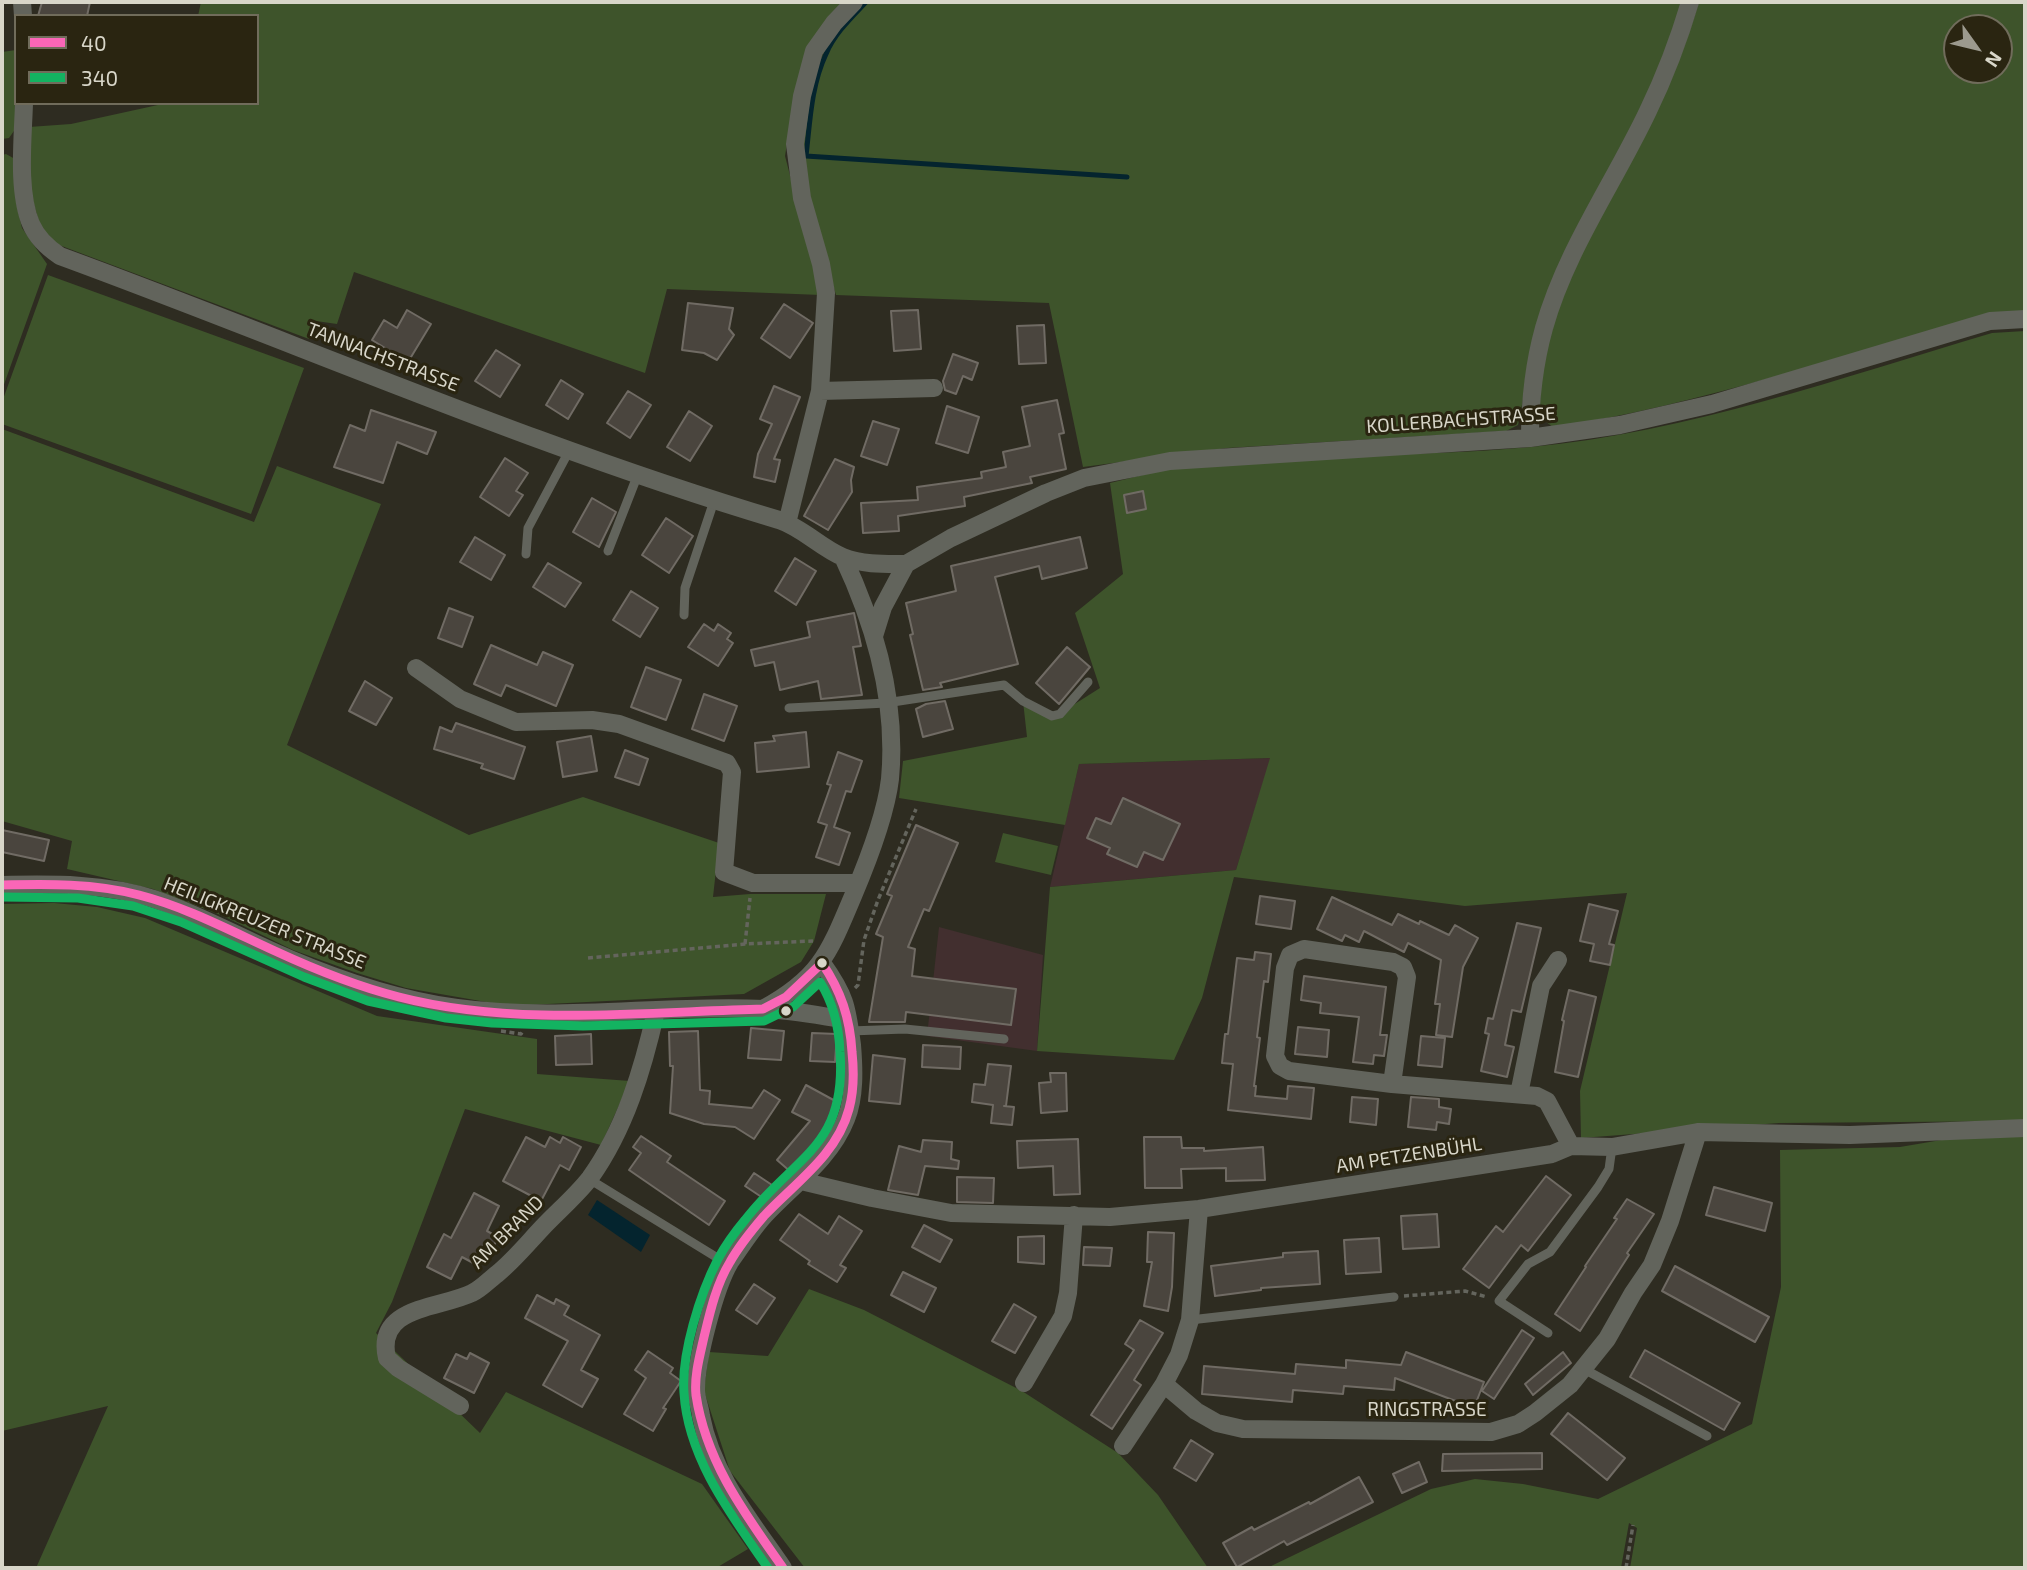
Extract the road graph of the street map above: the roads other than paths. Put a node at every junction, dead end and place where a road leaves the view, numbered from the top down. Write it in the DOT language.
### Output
graph roads {
  1 [pos="854,2"];
  2 [pos="1690,2"];
  3 [pos="24,105"];
  4 [pos="2025,319"];
  5 [pos="934,388"];
  6 [pos="820,391"];
  7 [pos="1530,438"];
  8 [pos="569,451"];
  9 [pos="638,474"];
  10 [pos="714,501"];
  11 [pos="787,523"];
  12 [pos="608,551"];
  13 [pos="526,554"];
  14 [pos="843,557"];
  15 [pos="906,564"];
  16 [pos="684,615"];
  17 [pos="874,636"];
  18 [pos="416,668"];
  19 [pos="1088,682"];
  20 [pos="886,703"];
  21 [pos="789,708"];
  22 [pos="858,883"];
  23 [pos="2,885"];
  24 [pos="1558,960"];
  25 [pos="821,963"];
  26 [pos="763,1009"];
  27 [pos="656,1011"];
  28 [pos="849,1026"];
  29 [pos="1003,1039"];
  30 [pos="1392,1084"];
  31 [pos="1519,1094"];
  32 [pos="2025,1128"];
  33 [pos="1698,1132"];
  34 [pos="1571,1146"];
  35 [pos="1612,1147"];
  36 [pos="589,1179"];
  37 [pos="801,1181"];
  38 [pos="1199,1209"];
  39 [pos="1074,1215"];
  40 [pos="729,1265"];
  41 [pos="1394,1297"];
  42 [pos="1190,1320"];
  43 [pos="1548,1333"];
  44 [pos="1582,1368"];
  45 [pos="1024,1383"];
  46 [pos="1164,1384"];
  47 [pos="460,1406"];
  48 [pos="1706,1436"];
  49 [pos="1123,1446"];
  50 [pos="783,1568"];
  1 -- 6 [label="street"];
  2 -- 7 [label="street"];
  3 -- 8 [label="street, TANNACHSTRASSE"];
  4 -- 7 [label="street, KOLLERBACHSTRASSE"];
  5 -- 6 [label="street"];
  6 -- 11 [label="street"];
  7 -- 15 [label="street, KOLLERBACHSTRASSE"];
  8 -- 9 [label="street, TANNACHSTRASSE"];
  8 -- 13 [label="lane"];
  9 -- 10 [label="street, TANNACHSTRASSE"];
  9 -- 12 [label="lane"];
  10 -- 11 [label="street, TANNACHSTRASSE"];
  10 -- 16 [label="lane"];
  11 -- 14 [label="street, TANNACHSTRASSE"];
  14 -- 15 [label="street, TANNACHSTRASSE"];
  14 -- 17 [label="street"];
  15 -- 17 [label="street"];
  17 -- 20 [label="street"];
  18 -- 22 [label="street"];
  19 -- 20 [label="lane"];
  20 -- 21 [label="lane"];
  20 -- 22 [label="street"];
  22 -- 25 [label="street"];
  23 -- 27 [label="street, HEILIGKREUZER STRASSE"];
  24 -- 31 [label="street"];
  25 -- 26 [label="street"];
  25 -- 28 [label="street"];
  26 -- 27 [label="street, HEILIGKREUZER STRASSE"];
  26 -- 28 [label="street, HEILIGKREUZER STRASSE"];
  27 -- 36 [label="street, AM BRAND"];
  28 -- 29 [label="lane"];
  28 -- 37 [label="street"];
  30 -- 30 [label="street"];
  30 -- 31 [label="street"];
  31 -- 34 [label="street"];
  32 -- 33 [label="street, AM PETZENBÜHL"];
  33 -- 35 [label="street, AM PETZENBÜHL"];
  33 -- 44 [label="street, RINGSTRASSE"];
  34 -- 35 [label="street, AM PETZENBÜHL"];
  34 -- 38 [label="street, AM PETZENBÜHL"];
  35 -- 43 [label="lane"];
  36 -- 40 [label="lane"];
  36 -- 47 [label="street, AM BRAND"];
  37 -- 39 [label="street, AM PETZENBÜHL"];
  37 -- 40 [label="street"];
  38 -- 39 [label="street, AM PETZENBÜHL"];
  38 -- 42 [label="street"];
  39 -- 45 [label="street"];
  40 -- 50 [label="street"];
  41 -- 42 [label="lane"];
  42 -- 46 [label="street"];
  44 -- 46 [label="street, RINGSTRASSE"];
  44 -- 48 [label="lane"];
  46 -- 49 [label="street"];
}
